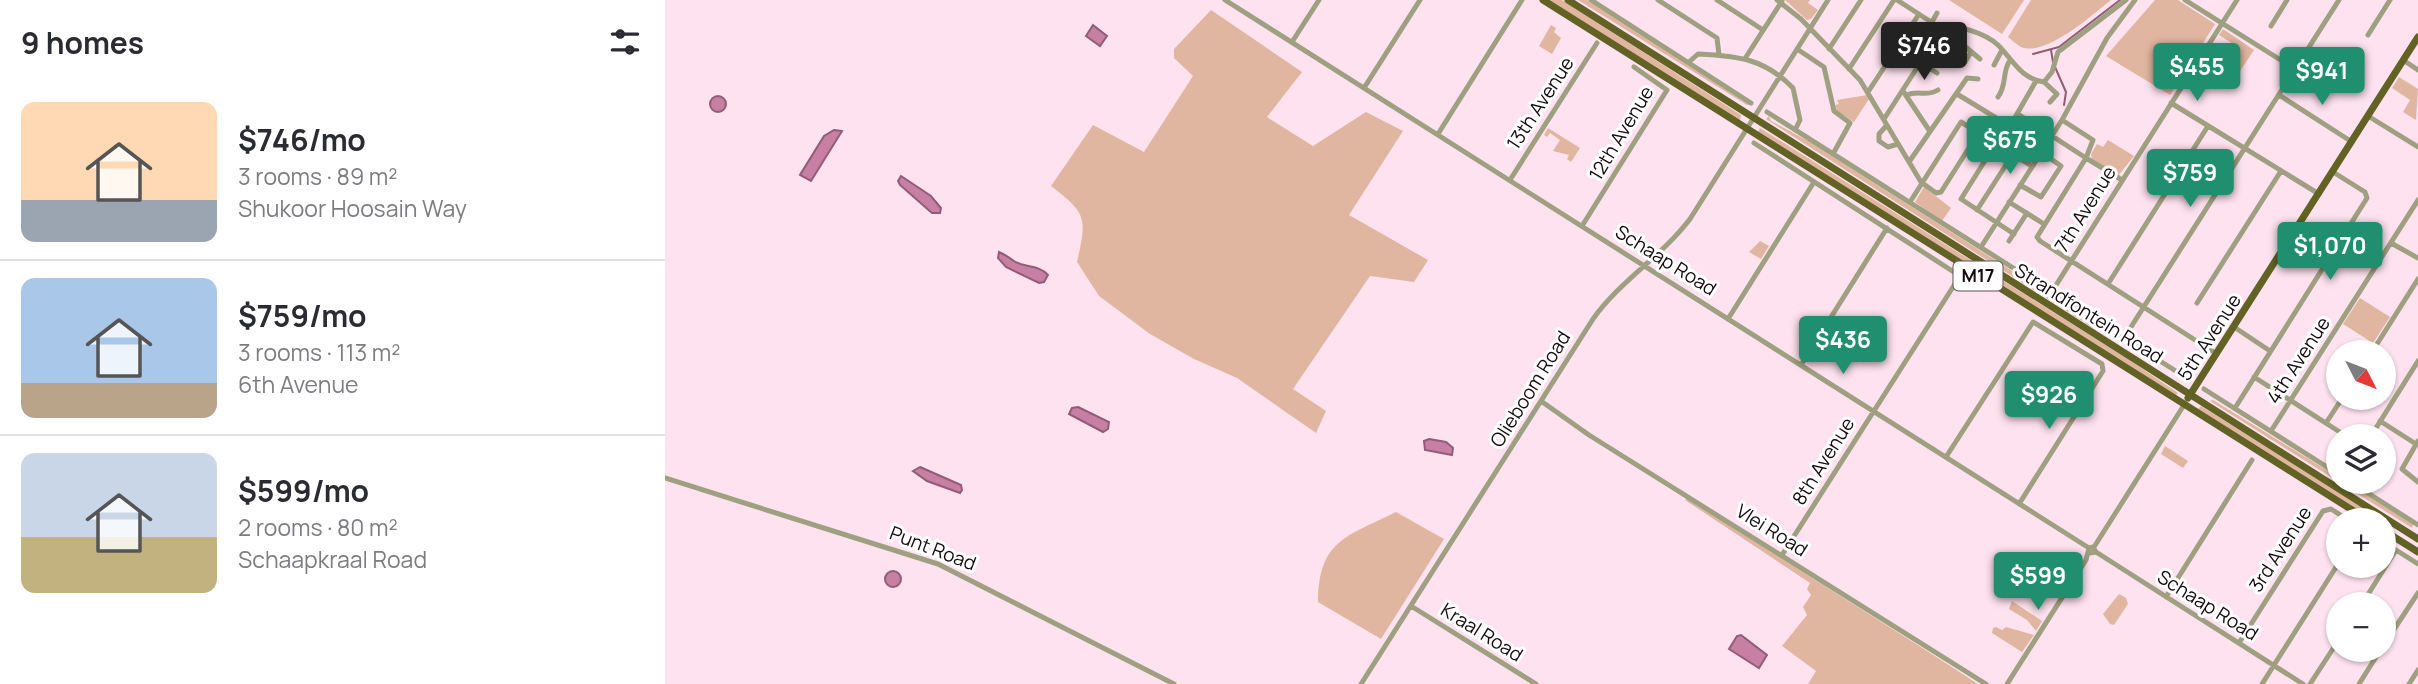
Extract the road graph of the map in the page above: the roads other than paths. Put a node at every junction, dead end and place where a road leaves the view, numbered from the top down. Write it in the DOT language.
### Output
graph roads {
  1 [pos="1225,0"];
  2 [pos="1319,0"];
  3 [pos="1420,0"];
  4 [pos="1523,0"];
  5 [pos="1543,0"];
  6 [pos="1568,0"];
  7 [pos="1591,0"];
  8 [pos="1610,0"];
  9 [pos="1658,0"];
  10 [pos="1717,0"];
  11 [pos="1828,0"];
  12 [pos="1861,0"];
  13 [pos="1896,0"];
  14 [pos="2126,0"];
  15 [pos="2135,0"];
  16 [pos="2185,0"];
  17 [pos="2237,0"];
  18 [pos="2287,0"];
  19 [pos="2339,0"];
  20 [pos="2390,0"];
  21 [pos="1780,1"];
  22 [pos="1604,8"];
  23 [pos="1937,13"];
  24 [pos="1919,14"];
  25 [pos="1932,22"];
  26 [pos="2222,23"];
  27 [pos="2271,26"];
  28 [pos="1810,28"];
  29 [pos="1952,28"];
  30 [pos="1943,29"];
  31 [pos="1763,30"];
  32 [pos="2368,35"];
  33 [pos="2418,37"];
  34 [pos="1292,42"];
  35 [pos="1597,43"];
  36 [pos="1797,49"];
  37 [pos="1829,49"];
  38 [pos="2002,50"];
  39 [pos="1971,52"];
  40 [pos="1719,55"];
  41 [pos="1836,55"];
  42 [pos="1746,57"];
  43 [pos="1980,59"];
  44 [pos="2403,60"];
  45 [pos="1689,62"];
  46 [pos="1921,62"];
  47 [pos="1965,62"];
  48 [pos="2009,62"];
  49 [pos="1994,65"];
  50 [pos="1634,67"];
  51 [pos="1824,67"];
  52 [pos="1849,69"];
  53 [pos="2295,69"];
  54 [pos="2418,70"];
  55 [pos="1937,73"];
  56 [pos="1779,78"];
  57 [pos="1978,79"];
  58 [pos="2036,81"];
  59 [pos="2044,82"];
  60 [pos="1364,88"];
  61 [pos="1938,90"];
  62 [pos="1868,92"];
  63 [pos="1905,93"];
  64 [pos="1957,94"];
  65 [pos="2279,95"];
  66 [pos="1998,97"];
  67 [pos="2050,102"];
  68 [pos="1751,103"];
  69 [pos="2171,103"];
  70 [pos="1767,112"];
  71 [pos="2018,114"];
  72 [pos="2368,116"];
  73 [pos="1753,117"];
  74 [pos="2061,120"];
  75 [pos="1886,122"];
  76 [pos="2010,126"];
  77 [pos="2208,126"];
  78 [pos="1746,129"];
  79 [pos="1795,130"];
  80 [pos="1929,130"];
  81 [pos="1979,132"];
  82 [pos="1438,134"];
  83 [pos="2051,136"];
  84 [pos="2351,142"];
  85 [pos="1754,143"];
  86 [pos="1996,143"];
  87 [pos="1898,144"];
  88 [pos="2418,147"];
  89 [pos="2244,149"];
  90 [pos="2043,150"];
  91 [pos="1833,154"];
  92 [pos="2013,154"];
  93 [pos="2086,158"];
  94 [pos="1909,162"];
  95 [pos="2032,166"];
  96 [pos="2281,171"];
  97 [pos="2333,172"];
  98 [pos="1510,180"];
  99 [pos="2122,180"];
  100 [pos="1814,182"];
  101 [pos="1922,184"];
  102 [pos="2020,185"];
  103 [pos="2319,194"];
  104 [pos="2418,200"];
  105 [pos="1910,202"];
  106 [pos="2009,202"];
  107 [pos="1977,210"];
  108 [pos="2027,214"];
  109 [pos="1996,222"];
  110 [pos="2044,224"];
  111 [pos="1582,226"];
  112 [pos="1887,228"];
  113 [pos="2014,234"];
  114 [pos="2009,241"];
  115 [pos="2391,243"];
  116 [pos="1981,247"];
  117 [pos="2418,258"];
  118 [pos="2071,261"];
  119 [pos="1644,265"];
  120 [pos="2418,279"];
  121 [pos="2108,284"];
  122 [pos="2051,293"];
  123 [pos="2197,303"];
  124 [pos="2144,307"];
  125 [pos="1728,318"];
  126 [pos="2234,327"];
  127 [pos="2124,338"];
  128 [pos="2380,340"];
  129 [pos="2270,351"];
  130 [pos="2217,354"];
  131 [pos="2418,361"];
  132 [pos="1801,365"];
  133 [pos="2254,377"];
  134 [pos="2190,380"];
  135 [pos="2204,389"];
  136 [pos="2190,395"];
  137 [pos="1541,401"];
  138 [pos="2291,401"];
  139 [pos="2184,405"];
  140 [pos="2235,408"];
  141 [pos="2335,410"];
  142 [pos="1874,411"];
  143 [pos="2380,421"];
  144 [pos="2326,424"];
  145 [pos="2378,424"];
  146 [pos="2271,431"];
  147 [pos="2417,443"];
  148 [pos="1946,457"];
  149 [pos="2252,460"];
  150 [pos="2326,466"];
  151 [pos="2320,477"];
  152 [pos="665,478"];
  153 [pos="2326,478"];
  154 [pos="2418,482"];
  155 [pos="2370,494"];
  156 [pos="2019,503"];
  157 [pos="2326,508"];
  158 [pos="2349,508"];
  159 [pos="2417,524"];
  160 [pos="2396,538"];
  161 [pos="2417,538"];
  162 [pos="2092,550"];
  163 [pos="2418,552"];
  164 [pos="1782,555"];
  165 [pos="2418,564"];
  166 [pos="2329,578"];
  167 [pos="2370,592"];
  168 [pos="2418,593"];
  169 [pos="2166,597"];
  170 [pos="1411,606"];
  171 [pos="2396,627"];
  172 [pos="2239,643"];
  173 [pos="2326,660"];
  174 [pos="2373,662"];
  175 [pos="2273,665"];
  176 [pos="2418,670"];
  177 [pos="1174,684"];
  178 [pos="1361,684"];
  179 [pos="1536,684"];
  180 [pos="1986,684"];
  181 [pos="2007,684"];
  182 [pos="2262,684"];
  183 [pos="2303,684"];
  184 [pos="2311,684"];
  185 [pos="2359,684"];
  186 [pos="2409,684"];
  1 -- 34 [label="street, Schaap Road"];
  2 -- 34 [label="street"];
  3 -- 60 [label="street"];
  4 -- 82 [label="street"];
  5 -- 78 [label="main road, Strandfontein Road / M17"];
  6 -- 73 [label="main road, Strandfontein Road / M17"];
  7 -- 22 [label="street"];
  8 -- 22 [label="street"];
  9 -- 40 [label="street"];
  10 -- 31 [label="street"];
  11 -- 28 [label="street, Olieboom Road"];
  12 -- 37 [label="street"];
  13 -- 24 [label="street"];
  13 -- 52 [label="street"];
  14 -- 59 [label="street"];
  15 -- 74 [label="street"];
  16 -- 26 [label="street"];
  17 -- 26 [label="street, 7th Avenue"];
  18 -- 27 [label="street"];
  19 -- 53 [label="street"];
  20 -- 32 [label="street"];
  21 -- 28 [label="street"];
  21 -- 31 [label="street"];
  22 -- 45 [label="street"];
  23 -- 25 [label="street"];
  24 -- 25 [label="street"];
  24 -- 62 [label="street"];
  25 -- 30 [label="street"];
  26 -- 53 [label="street"];
  26 -- 69 [label="street, 7th Avenue"];
  28 -- 36 [label="street, Olieboom Road"];
  28 -- 37 [label="street"];
  29 -- 30 [label="street"];
  29 -- 38 [label="street"];
  29 -- 39 [label="street"];
  30 -- 46 [label="street"];
  31 -- 42 [label="street"];
  33 -- 44 [label="main road, 5th Avenue"];
  34 -- 60 [label="street, Schaap Road"];
  35 -- 98 [label="street, 13th Avenue"];
  36 -- 51 [label="street"];
  36 -- 56 [label="street, Olieboom Road"];
  37 -- 41 [label="street"];
  38 -- 48 [label="street"];
  38 -- 49 [label="street"];
  39 -- 43 [label="street"];
  39 -- 47 [label="street"];
  40 -- 42 [label="street"];
  40 -- 45 [label="street"];
  41 -- 51 [label="street"];
  41 -- 52 [label="street"];
  42 -- 56 [label="street"];
  44 -- 54 [label="street"];
  44 -- 72 [label="main road, 5th Avenue"];
  45 -- 68 [label="street"];
  46 -- 55 [label="street"];
  46 -- 63 [label="street"];
  48 -- 58 [label="street"];
  48 -- 66 [label="street"];
  50 -- 111 [label="street, 12th Avenue"];
  51 -- 91 [label="street"];
  52 -- 62 [label="street"];
  53 -- 65 [label="street"];
  56 -- 73 [label="street, Olieboom Road"];
  56 -- 79 [label="street"];
  57 -- 64 [label="street"];
  58 -- 59 [label="street"];
  58 -- 71 [label="street"];
  59 -- 67 [label="street"];
  60 -- 82 [label="street, Schaap Road"];
  61 -- 63 [label="street"];
  62 -- 75 [label="street"];
  63 -- 75 [label="street"];
  63 -- 80 [label="street"];
  64 -- 76 [label="street"];
  64 -- 80 [label="street"];
  65 -- 84 [label="street"];
  65 -- 89 [label="street"];
  69 -- 77 [label="street"];
  69 -- 99 [label="street, 7th Avenue"];
  70 -- 79 [label="street, Strandfontein Road"];
  71 -- 76 [label="street"];
  71 -- 83 [label="street"];
  72 -- 84 [label="main road, 5th Avenue"];
  72 -- 88 [label="street"];
  73 -- 78 [label="street, Olieboom Road"];
  73 -- 136 [label="main road, Strandfontein Road / M17"];
  74 -- 83 [label="street"];
  74 -- 93 [label="street"];
  75 -- 87 [label="street"];
  75 -- 87 [label="street"];
  76 -- 90 [label="street"];
  77 -- 89 [label="street"];
  77 -- 121 [label="street"];
  78 -- 119 [label="street, Olieboom Road"];
  78 -- 139 [label="main road, Strandfontein Road / M17"];
  79 -- 91 [label="street, Strandfontein Road"];
  80 -- 94 [label="street"];
  81 -- 86 [label="street"];
  81 -- 101 [label="street"];
  81 -- 101 [label="street"];
  82 -- 98 [label="street, Schaap Road"];
  83 -- 90 [label="street"];
  83 -- 93 [label="street"];
  84 -- 97 [label="main road, 5th Avenue"];
  85 -- 100 [label="street"];
  86 -- 92 [label="street"];
  86 -- 107 [label="street"];
  87 -- 94 [label="street"];
  89 -- 96 [label="street"];
  89 -- 124 [label="street"];
  90 -- 95 [label="street"];
  90 -- 102 [label="street"];
  91 -- 105 [label="street, Strandfontein Road"];
  92 -- 95 [label="street"];
  92 -- 107 [label="street"];
  93 -- 99 [label="street"];
  93 -- 110 [label="street"];
  94 -- 101 [label="street"];
  95 -- 102 [label="street"];
  96 -- 103 [label="street"];
  96 -- 123 [label="street"];
  97 -- 103 [label="main road, 5th Avenue"];
  97 -- 129 [label="street"];
  98 -- 111 [label="street, Schaap Road"];
  99 -- 118 [label="street, 7th Avenue"];
  100 -- 112 [label="street"];
  100 -- 125 [label="street"];
  101 -- 105 [label="street"];
  102 -- 106 [label="street"];
  103 -- 126 [label="main road, 5th Avenue"];
  104 -- 115 [label="street, 4th Avenue"];
  105 -- 116 [label="street, Strandfontein Road"];
  106 -- 108 [label="street"];
  106 -- 109 [label="street"];
  107 -- 109 [label="street"];
  108 -- 110 [label="street"];
  108 -- 113 [label="street"];
  109 -- 113 [label="street"];
  109 -- 116 [label="street"];
  110 -- 118 [label="street"];
  111 -- 119 [label="street, Schaap Road"];
  112 -- 132 [label="street"];
  112 -- 142 [label="street, 8th Avenue"];
  113 -- 114 [label="street"];
  115 -- 117 [label="street"];
  115 -- 138 [label="street, 4th Avenue"];
  116 -- 122 [label="street, Strandfontein Road"];
  118 -- 121 [label="street"];
  118 -- 122 [label="street, 7th Avenue"];
  119 -- 125 [label="street, Schaap Road"];
  119 -- 137 [label="street, Olieboom Road"];
  120 -- 128 [label="street"];
  121 -- 124 [label="street"];
  122 -- 127 [label="street, Strandfontein Road"];
  124 -- 127 [label="street"];
  124 -- 130 [label="street"];
  125 -- 132 [label="street, Schaap Road"];
  126 -- 129 [label="street"];
  126 -- 130 [label="main road, 5th Avenue"];
  127 -- 134 [label="street, Strandfontein Road"];
  129 -- 133 [label="street"];
  130 -- 136 [label="main road, 5th Avenue"];
  131 -- 143 [label="street"];
  132 -- 142 [label="street, Schaap Road"];
  133 -- 138 [label="street"];
  133 -- 140 [label="street"];
  135 -- 140 [label="street"];
  136 -- 139 [label="main road, 5th Avenue"];
  136 -- 151 [label="main road, Strandfontein Road / M17"];
  137 -- 164 [label="street, Vlei Road"];
  137 -- 170 [label="street, Olieboom Road"];
  138 -- 144 [label="street"];
  138 -- 146 [label="street, 4th Avenue"];
  139 -- 158 [label="main road, Strandfontein Road / M17"];
  139 -- 162 [label="street"];
  140 -- 146 [label="street"];
  141 -- 144 [label="street"];
  142 -- 148 [label="street, Schaap Road"];
  142 -- 164 [label="street, 8th Avenue"];
  143 -- 145 [label="street"];
  143 -- 147 [label="street"];
  146 -- 150 [label="street"];
  147 -- 154 [label="street"];
  148 -- 156 [label="street, Schaap Road"];
  148 -- 156 [label="street"];
  149 -- 169 [label="street"];
  151 -- 153 [label="main road"];
  151 -- 161 [label="main road, Strandfontein Road / M17"];
  152 -- 177 [label="street, Punt Road"];
  155 -- 159 [label="street"];
  156 -- 162 [label="street, Schaap Road"];
  157 -- 172 [label="street, 3rd Avenue"];
  159 -- 161 [label="main road"];
  160 -- 163 [label="main road"];
  162 -- 169 [label="street, Schaap Road"];
  162 -- 181 [label="street"];
  164 -- 180 [label="street, Vlei Road"];
  165 -- 167 [label="street"];
  166 -- 175 [label="street"];
  168 -- 171 [label="street"];
  169 -- 172 [label="street, Schaap Road"];
  170 -- 178 [label="street, Olieboom Road"];
  170 -- 179 [label="street, Kraal Road"];
  172 -- 175 [label="street, Schaap Road"];
  173 -- 184 [label="street"];
  174 -- 185 [label="street"];
  175 -- 182 [label="street"];
  175 -- 183 [label="street, Schaap Road"];
  176 -- 186 [label="street"];
}
